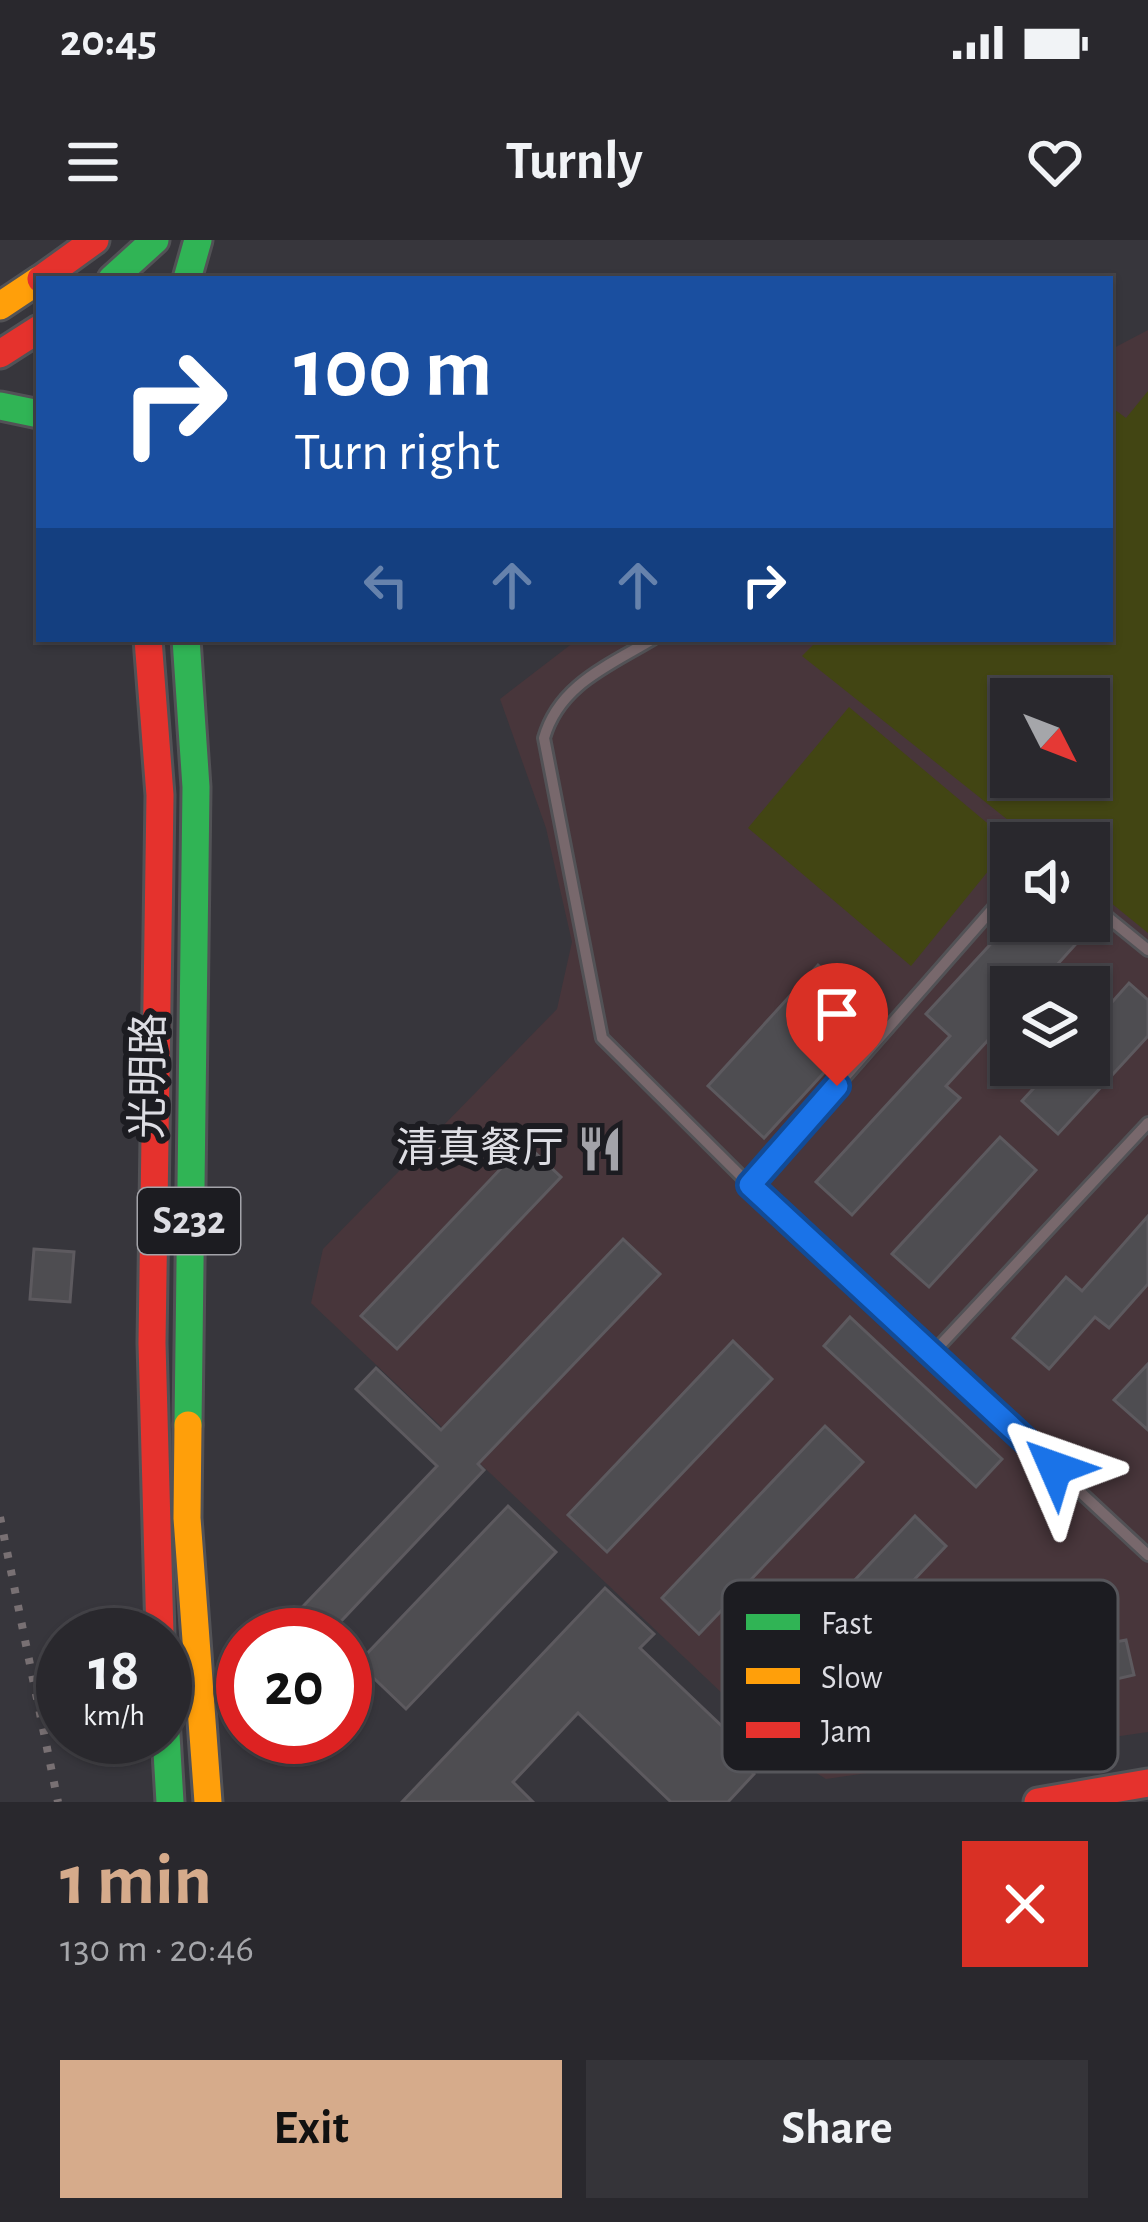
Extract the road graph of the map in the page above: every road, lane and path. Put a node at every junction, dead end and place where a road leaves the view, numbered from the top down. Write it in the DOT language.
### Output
graph roads {
  1 [pos="155,240"];
  2 [pos="198,240"];
  3 [pos="92,241"];
  4 [pos="52,269"];
  5 [pos="107,276"];
  6 [pos="112,276"];
  7 [pos="188,276"];
  8 [pos="36,280"];
  9 [pos="0,306"];
  10 [pos="36,331"];
  11 [pos="0,354"];
  12 [pos="0,406"];
  13 [pos="36,413"];
  14 [pos="148,642"];
  15 [pos="186,642"];
  16 [pos="648,642"];
  17 [pos="990,912"];
  18 [pos="1110,919"];
  19 [pos="1148,950"];
  20 [pos="1148,1123"];
  21 [pos="750,1185"];
  22 [pos="932,1354"];
  23 [pos="1148,1555"];
  24 [pos="159,1608"];
  25 [pos="168,1764"];
  26 [pos="1148,1783"];
  27 [pos="170,1802"];
  28 [pos="208,1802"];
  29 [pos="1038,1802"];
  1 -- 6 [label="main road"];
  2 -- 7 [label="main road"];
  3 -- 4 [label="main road"];
  3 -- 5 [label="main road"];
  8 -- 9 [label="main road"];
  10 -- 11 [label="main road"];
  12 -- 13 [label="main road"];
  14 -- 24 [label="main road, 光明路 / S232"];
  15 -- 28 [label="main road, 光明路 / S232"];
  16 -- 21 [label="lane"];
  17 -- 21 [label="lane"];
  18 -- 19 [label="lane"];
  20 -- 22 [label="lane"];
  21 -- 22 [label="lane"];
  22 -- 23 [label="lane"];
  25 -- 27 [label="main road"];
  26 -- 29 [label="main road"];
}
